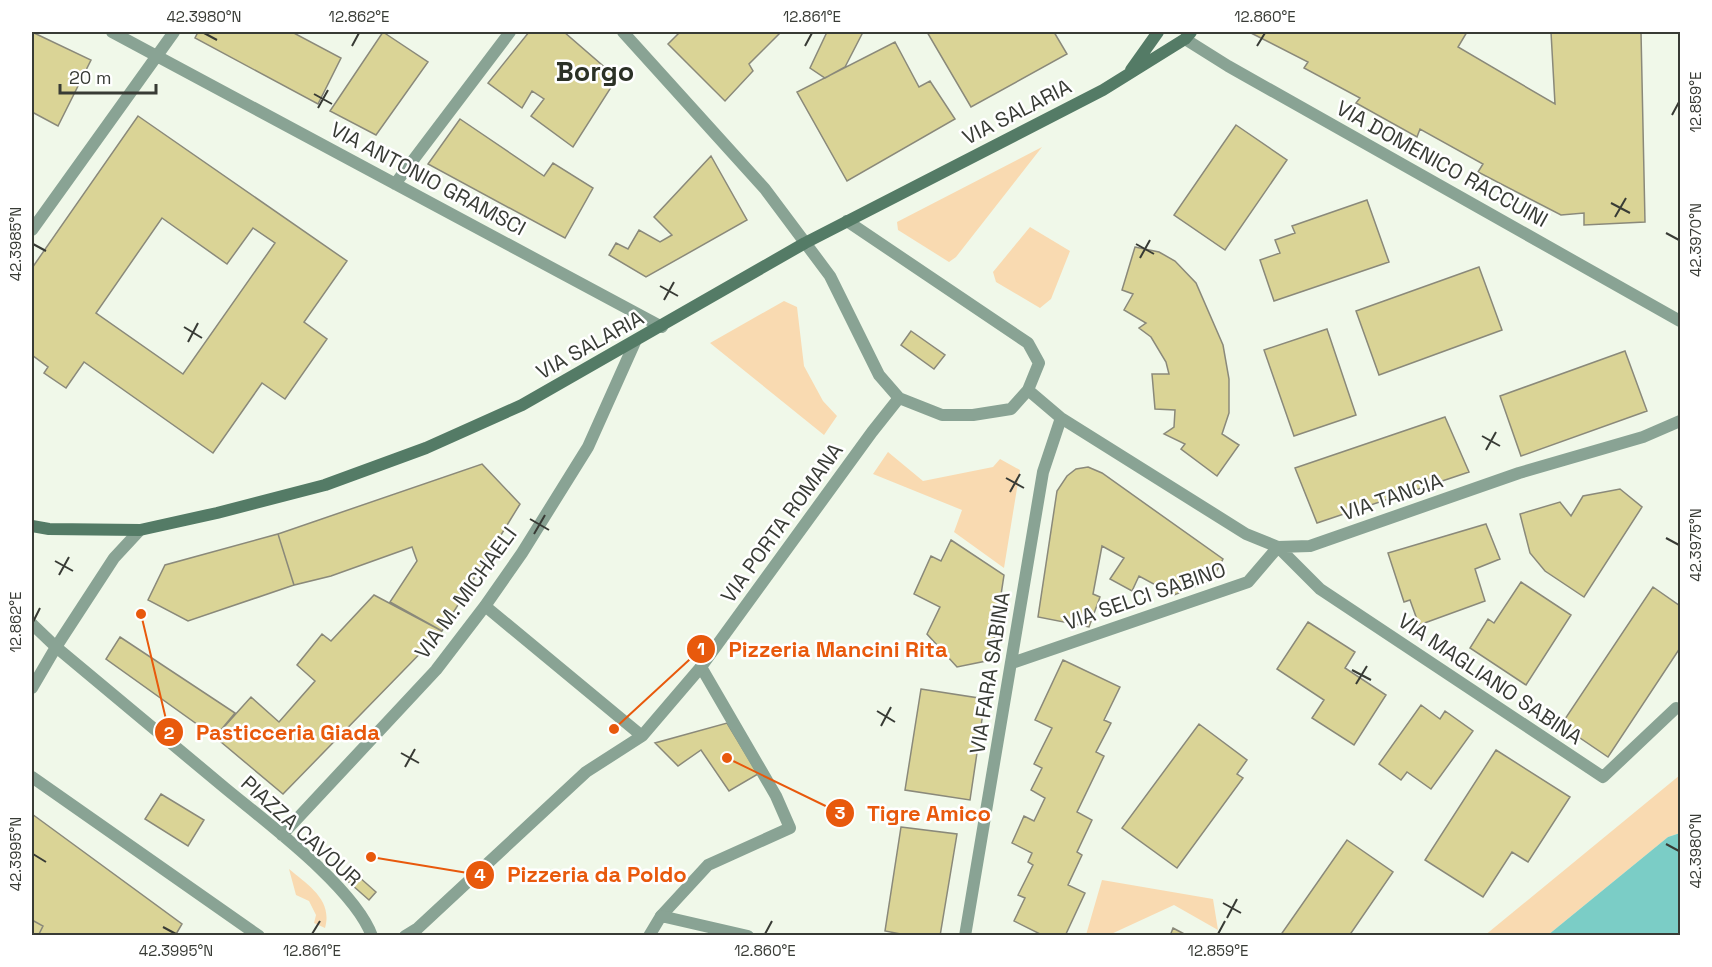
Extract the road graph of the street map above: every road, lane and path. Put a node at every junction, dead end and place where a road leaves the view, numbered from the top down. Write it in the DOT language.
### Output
graph roads {
  1 [pos="112,32"];
  2 [pos="174,32"];
  3 [pos="510,32"];
  4 [pos="623,32"];
  5 [pos="1158,32"];
  6 [pos="1188,35"];
  7 [pos="158,56"];
  8 [pos="1127,76"];
  9 [pos="395,184"];
  10 [pos="847,221"];
  11 [pos="32,230"];
  12 [pos="805,243"];
  13 [pos="1680,321"];
  14 [pos="662,327"];
  15 [pos="635,342"];
  16 [pos="1028,390"];
  17 [pos="899,398"];
  18 [pos="1061,418"];
  19 [pos="1680,421"];
  20 [pos="32,525"];
  21 [pos="140,530"];
  22 [pos="1278,547"];
  23 [pos="485,606"];
  24 [pos="32,624"];
  25 [pos="56,647"];
  26 [pos="1012,663"];
  27 [pos="701,667"];
  28 [pos="32,688"];
  29 [pos="1676,708"];
  30 [pos="642,736"];
  31 [pos="32,777"];
  32 [pos="282,835"];
  33 [pos="661,916"];
  34 [pos="259,936"];
  35 [pos="372,936"];
  36 [pos="405,936"];
  37 [pos="649,936"];
  38 [pos="748,936"];
  39 [pos="966,936"];
  1 -- 7 [label="street, VIA ANTONIO GRAMSCI"];
  2 -- 7 [label="street"];
  3 -- 9 [label="street"];
  4 -- 12 [label="street"];
  5 -- 8 [label="main road, VIA SALARIA"];
  6 -- 8 [label="main road, VIA SALARIA"];
  6 -- 13 [label="street, VIA DOMENICO RACCUINI"];
  7 -- 9 [label="street, VIA ANTONIO GRAMSCI"];
  7 -- 11 [label="street"];
  8 -- 10 [label="main road, VIA SALARIA"];
  9 -- 14 [label="street, VIA ANTONIO GRAMSCI"];
  10 -- 12 [label="main road, VIA SALARIA"];
  10 -- 16 [label="street"];
  12 -- 14 [label="main road, VIA SALARIA"];
  12 -- 17 [label="street"];
  14 -- 15 [label="main road, VIA SALARIA"];
  15 -- 21 [label="main road, VIA SALARIA"];
  15 -- 23 [label="street, VIA M. MICHAELI"];
  16 -- 17 [label="street"];
  16 -- 18 [label="street, VIA TANCIA"];
  17 -- 27 [label="street, VIA PORTA ROMANA"];
  18 -- 22 [label="street, VIA TANCIA"];
  18 -- 26 [label="street, VIA FARA SABINA"];
  19 -- 22 [label="street, VIA TANCIA"];
  20 -- 21 [label="main road, VIA SALARIA"];
  21 -- 25 [label="street"];
  22 -- 26 [label="street, VIA SELCI SABINO"];
  22 -- 29 [label="street, VIA MAGLIANO SABINA"];
  23 -- 30 [label="street"];
  23 -- 32 [label="street, VIA M. MICHAELI"];
  24 -- 25 [label="street, PIAZZA CAVOUR"];
  25 -- 28 [label="street"];
  25 -- 32 [label="street, PIAZZA CAVOUR"];
  26 -- 39 [label="street, VIA FARA SABINA"];
  27 -- 30 [label="street, VIA PORTA ROMANA"];
  27 -- 33 [label="street"];
  30 -- 36 [label="street, VIA PORTA ROMANA"];
  31 -- 34 [label="street"];
  32 -- 35 [label="street, PIAZZA CAVOUR"];
  33 -- 37 [label="street"];
  33 -- 38 [label="street"];
}
